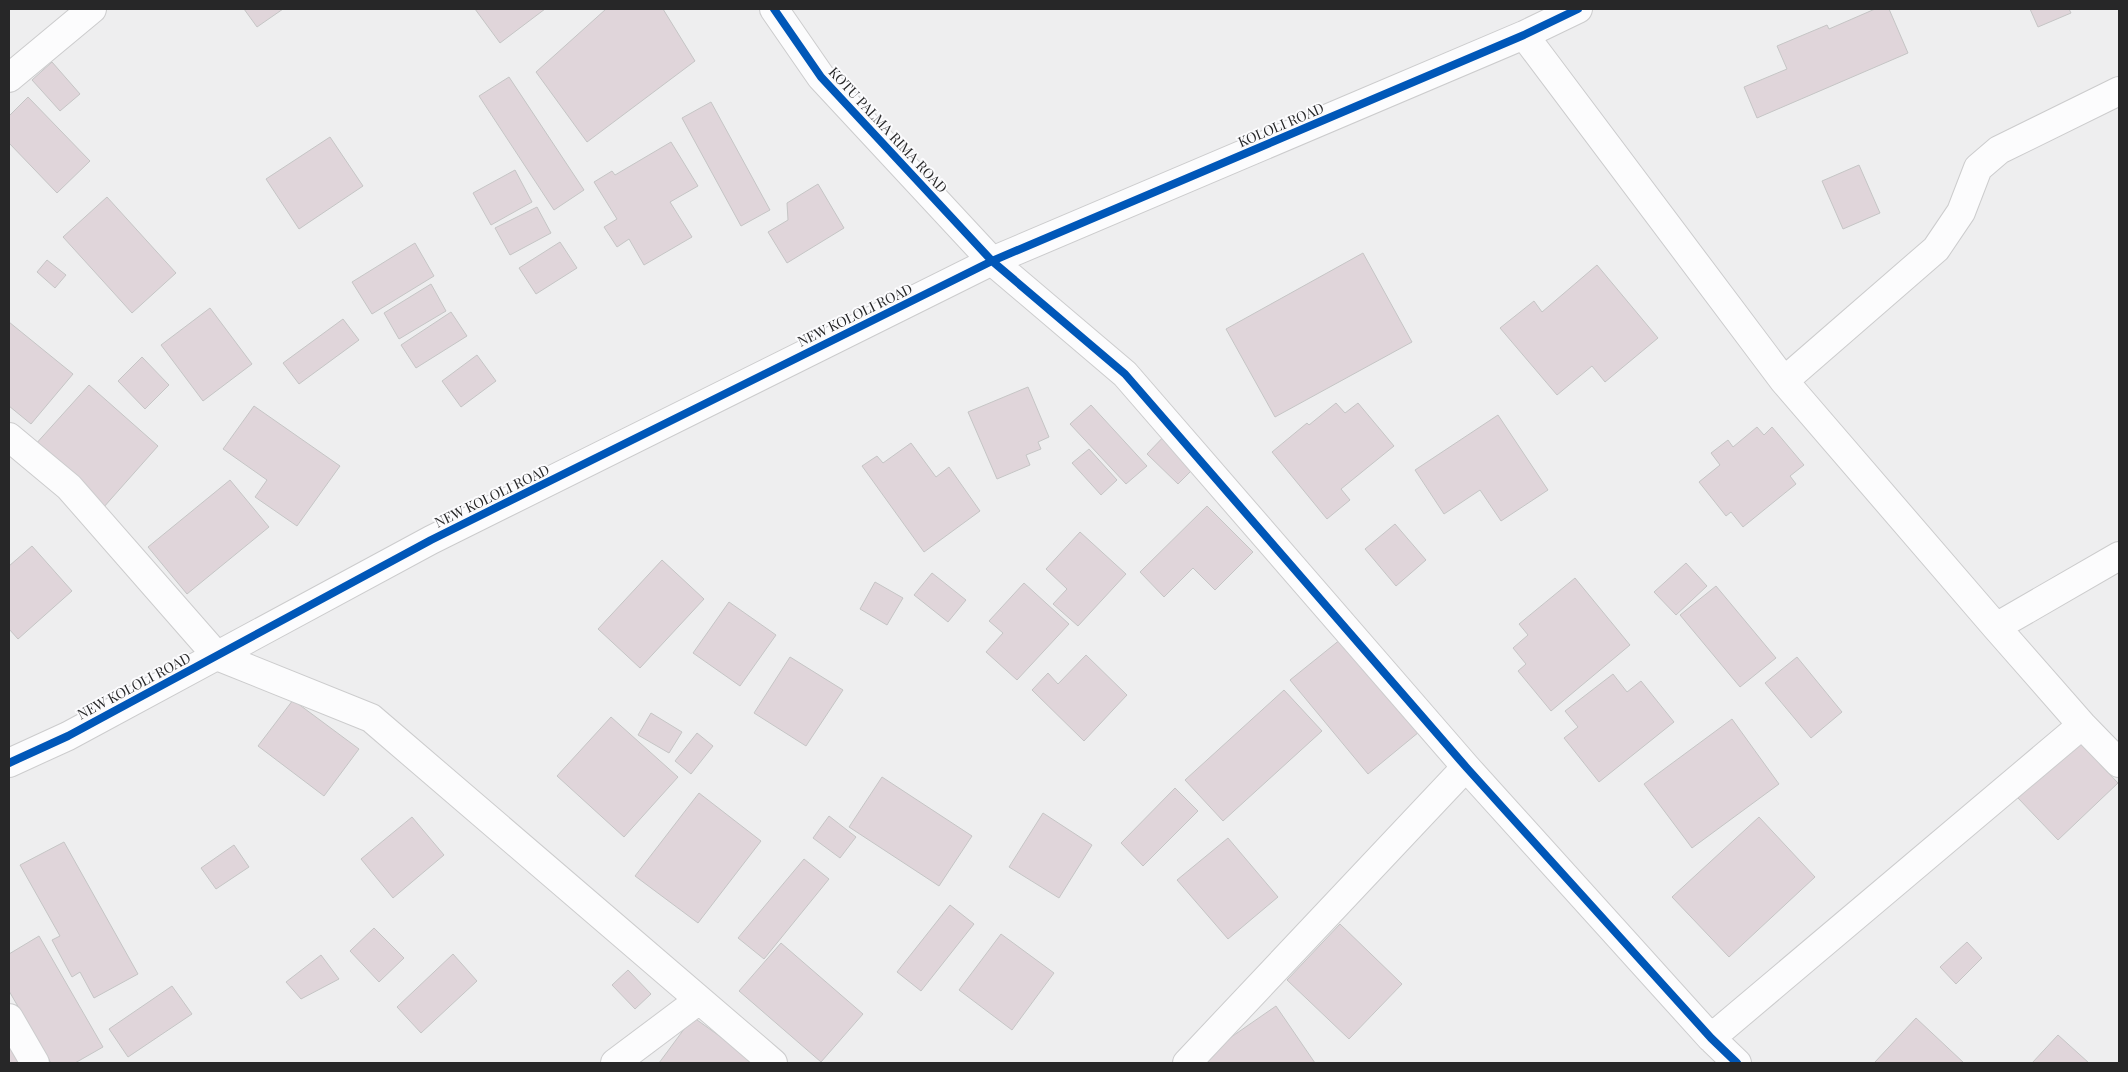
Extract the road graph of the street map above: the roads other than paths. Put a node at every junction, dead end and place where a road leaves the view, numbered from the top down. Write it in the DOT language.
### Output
graph roads {
  1 [pos="92,9"];
  2 [pos="774,9"];
  3 [pos="1578,9"];
  4 [pos="1524,35"];
  5 [pos="9,78"];
  6 [pos="2119,91"];
  7 [pos="992,261"];
  8 [pos="1784,381"];
  9 [pos="9,437"];
  10 [pos="2119,556"];
  11 [pos="1996,627"];
  12 [pos="217,656"];
  13 [pos="2082,725"];
  14 [pos="9,763"];
  15 [pos="2119,763"];
  16 [pos="1466,767"];
  17 [pos="699,1000"];
  18 [pos="9,1018"];
  19 [pos="1711,1038"];
  20 [pos="35,1063"];
  21 [pos="615,1063"];
  22 [pos="774,1063"];
  23 [pos="1187,1063"];
  24 [pos="1737,1063"];
  1 -- 5 [label="street"];
  2 -- 7 [label="street, KOTU PALMA RIMA ROAD"];
  3 -- 4 [label="street, KOLOLI ROAD"];
  4 -- 7 [label="street, KOLOLI ROAD"];
  4 -- 8 [label="street"];
  6 -- 8 [label="street"];
  7 -- 12 [label="street, NEW KOLOLI ROAD"];
  7 -- 16 [label="street, KOTU PALMA RIMA ROAD"];
  8 -- 11 [label="street"];
  9 -- 12 [label="street"];
  10 -- 11 [label="street"];
  11 -- 13 [label="street"];
  12 -- 14 [label="street, NEW KOLOLI ROAD"];
  12 -- 17 [label="street"];
  13 -- 15 [label="street"];
  13 -- 19 [label="street"];
  16 -- 19 [label="street, KOTU PALMA RIMA ROAD"];
  16 -- 23 [label="street"];
  17 -- 21 [label="street"];
  17 -- 22 [label="street"];
  18 -- 20 [label="street"];
  19 -- 24 [label="street, KOTU PALMA RIMA ROAD"];
}
